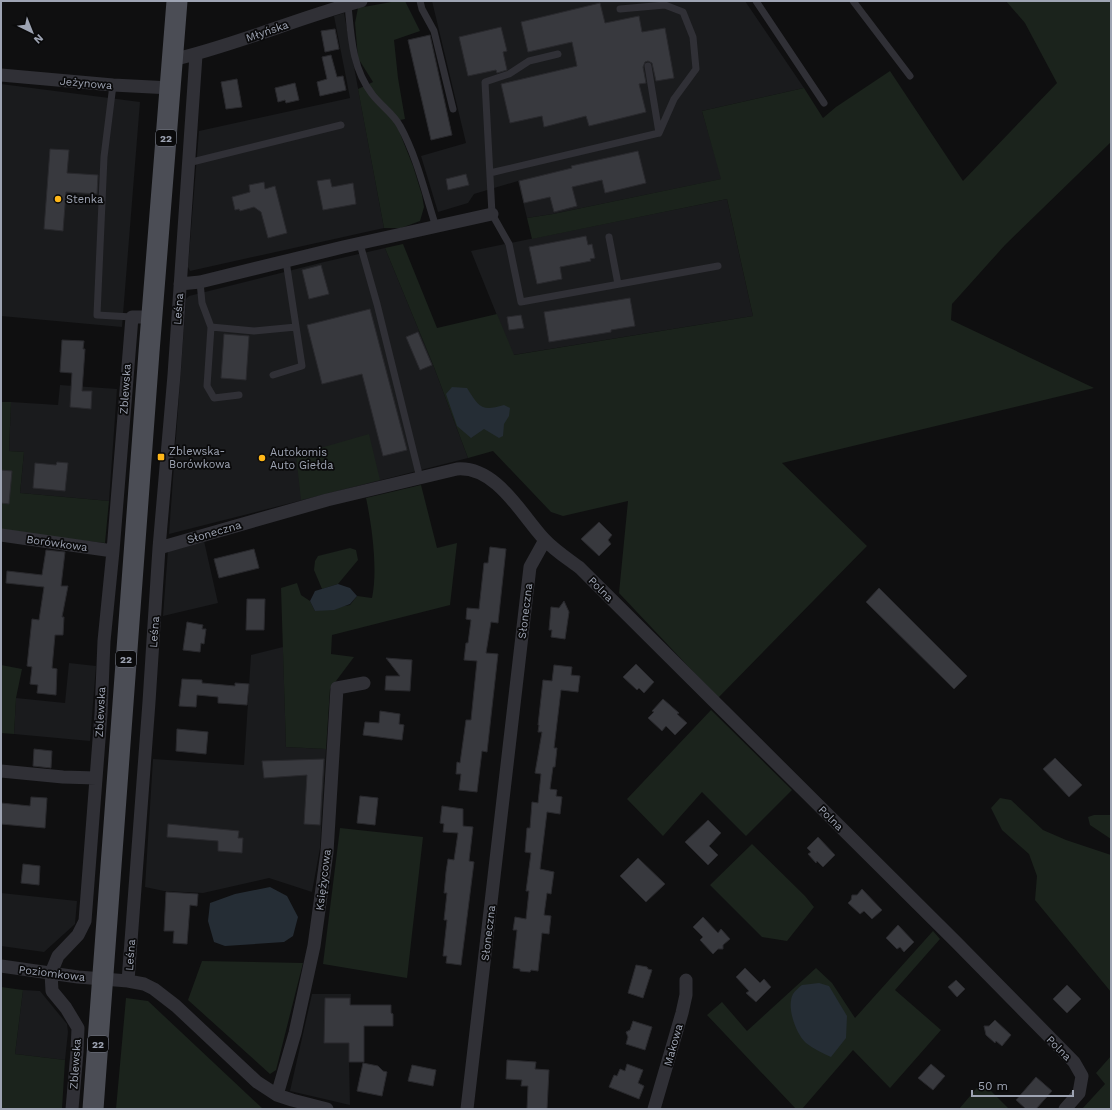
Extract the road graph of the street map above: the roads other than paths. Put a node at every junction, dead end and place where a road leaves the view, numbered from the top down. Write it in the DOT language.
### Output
graph roads {
  1 [pos="177,1"];
  2 [pos="361,1"];
  3 [pos="420,1"];
  4 [pos="756,1"];
  5 [pos="853,1"];
  6 [pos="348,5"];
  7 [pos="620,9"];
  8 [pos="558,54"];
  9 [pos="196,55"];
  10 [pos="172,60"];
  11 [pos="648,66"];
  12 [pos="1,75"];
  13 [pos="910,76"];
  14 [pos="113,85"];
  15 [pos="170,88"];
  16 [pos="824,103"];
  17 [pos="453,109"];
  18 [pos="341,125"];
  19 [pos="659,133"];
  20 [pos="188,163"];
  21 [pos="490,173"];
  22 [pos="492,214"];
  23 [pos="436,227"];
  24 [pos="609,237"];
  25 [pos="360,244"];
  26 [pos="286,261"];
  27 [pos="718,266"];
  28 [pos="200,282"];
  29 [pos="180,284"];
  30 [pos="618,284"];
  31 [pos="142,317"];
  32 [pos="210,327"];
  33 [pos="296,327"];
  34 [pos="273,375"];
  35 [pos="239,395"];
  36 [pos="420,478"];
  37 [pos="1,535"];
  38 [pos="545,540"];
  39 [pos="159,548"];
  40 [pos="113,551"];
  41 [pos="364,683"];
  42 [pos="1,771"];
  43 [pos="96,778"];
  44 [pos="1,966"];
  45 [pos="51,973"];
  46 [pos="103,979"];
  47 [pos="686,980"];
  48 [pos="128,981"];
  49 [pos="277,1095"];
  50 [pos="72,1109"];
  51 [pos="93,1109"];
  52 [pos="328,1109"];
  53 [pos="467,1109"];
  54 [pos="654,1109"];
  55 [pos="1065,1109"];
  1 -- 10 [label="main road, 22"];
  2 -- 6 [label="street, Młyńska"];
  3 -- 17 [label="lane"];
  4 -- 16 [label="lane"];
  5 -- 13 [label="lane"];
  6 -- 9 [label="street, Młyńska"];
  6 -- 23 [label="lane"];
  7 -- 19 [label="lane"];
  8 -- 21 [label="lane"];
  9 -- 10 [label="street, Młyńska"];
  9 -- 20 [label="street, Leśna"];
  10 -- 15 [label="main road, 22"];
  11 -- 19 [label="lane"];
  12 -- 14 [label="street, Jeżynowa"];
  14 -- 15 [label="street, Jeżynowa"];
  14 -- 31 [label="lane"];
  15 -- 31 [label="main road, Zblewska / 22"];
  18 -- 20 [label="lane"];
  19 -- 21 [label="lane"];
  20 -- 29 [label="street, Leśna"];
  21 -- 22 [label="lane"];
  22 -- 23 [label="street, Leśna"];
  22 -- 30 [label="lane"];
  23 -- 25 [label="street, Leśna"];
  24 -- 30 [label="lane"];
  25 -- 26 [label="street, Leśna"];
  25 -- 36 [label="lane"];
  26 -- 28 [label="street, Leśna"];
  26 -- 33 [label="lane"];
  27 -- 30 [label="lane"];
  28 -- 29 [label="street, Leśna"];
  28 -- 32 [label="lane"];
  29 -- 39 [label="street, Leśna"];
  31 -- 40 [label="street, Zblewska"];
  31 -- 46 [label="main road, Zblewska / 22"];
  32 -- 33 [label="lane"];
  32 -- 35 [label="lane"];
  33 -- 34 [label="lane"];
  36 -- 38 [label="street, Słoneczna"];
  36 -- 39 [label="street, Słoneczna"];
  37 -- 40 [label="street, Borówkowa"];
  38 -- 53 [label="street, Słoneczna"];
  38 -- 55 [label="street, Polna"];
  39 -- 48 [label="street, Leśna"];
  40 -- 43 [label="street, Zblewska"];
  41 -- 49 [label="street, Księżycowa"];
  42 -- 43 [label="street"];
  43 -- 45 [label="street, Zblewska"];
  44 -- 45 [label="street, Poziomkowa"];
  45 -- 46 [label="street, Poziomkowa"];
  45 -- 50 [label="street, Zblewska"];
  46 -- 48 [label="street, Leśna"];
  46 -- 51 [label="main road, Zblewska / 22"];
  47 -- 54 [label="street, Makowa"];
  48 -- 49 [label="street, Leśna"];
  49 -- 52 [label="street, Leśna"];
}
